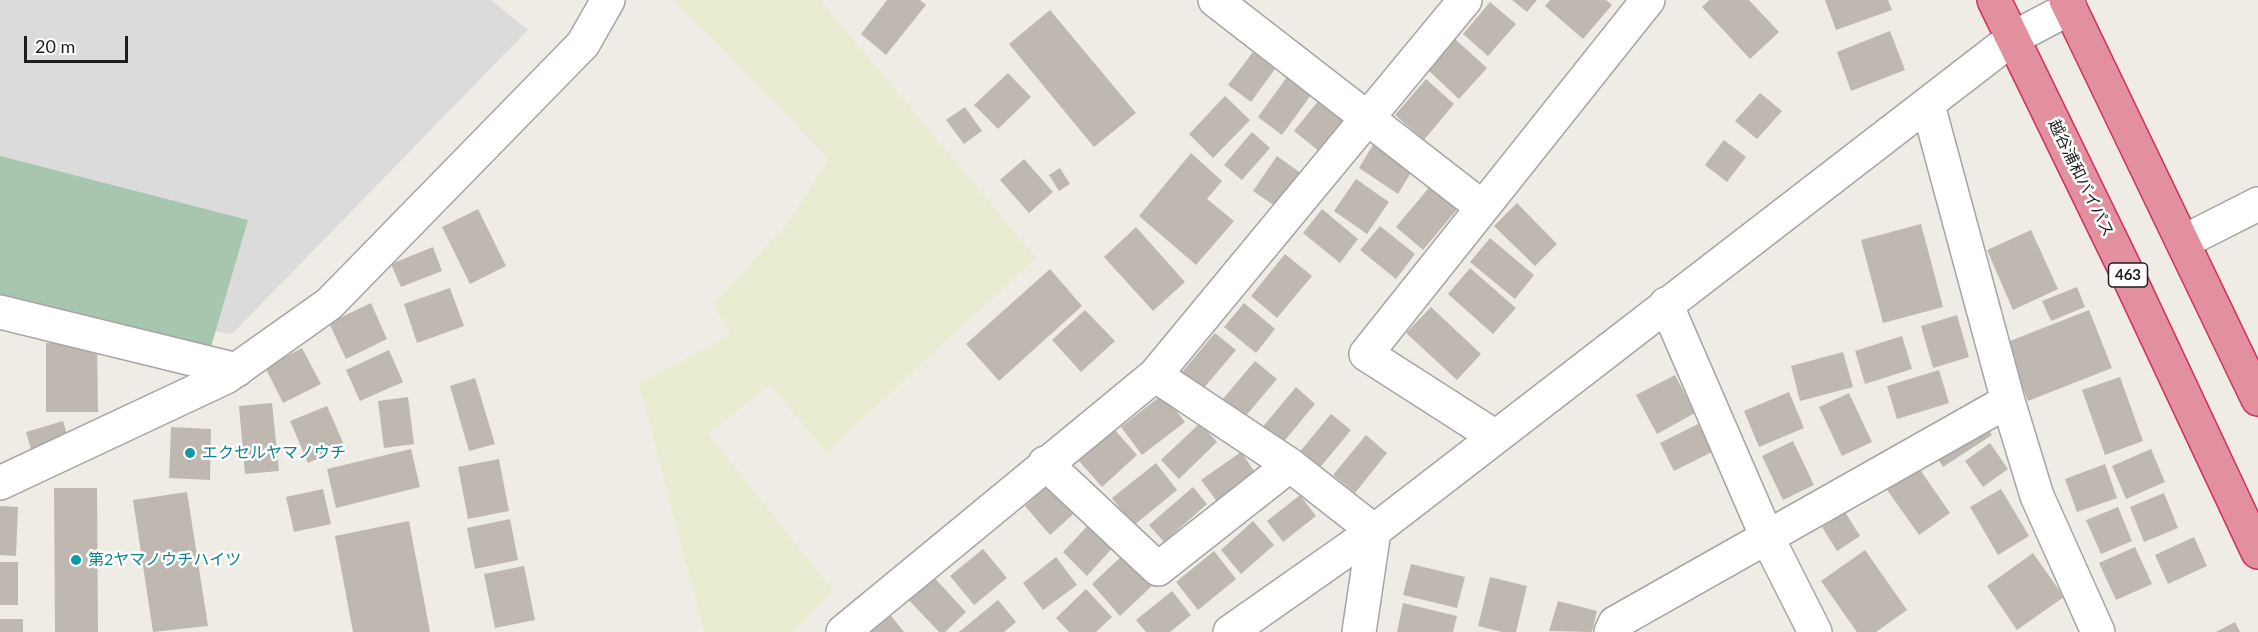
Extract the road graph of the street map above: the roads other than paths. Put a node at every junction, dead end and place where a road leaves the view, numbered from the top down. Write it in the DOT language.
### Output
graph roads {
  1 [pos="608,0"];
  2 [pos="1215,0"];
  3 [pos="1465,0"];
  4 [pos="1648,0"];
  5 [pos="1994,0"];
  6 [pos="2068,4"];
  7 [pos="2013,38"];
  8 [pos="1928,105"];
  9 [pos="1369,118"];
  10 [pos="2258,204"];
  11 [pos="1482,207"];
  12 [pos="2183,242"];
  13 [pos="1666,304"];
  14 [pos="0,312"];
  15 [pos="237,370"];
  16 [pos="1155,375"];
  17 [pos="2258,399"];
  18 [pos="2008,401"];
  19 [pos="1494,436"];
  20 [pos="1045,463"];
  21 [pos="1290,465"];
  22 [pos="0,483"];
  23 [pos="1374,531"];
  24 [pos="1767,537"];
  25 [pos="2258,552"];
  26 [pos="843,632"];
  27 [pos="1230,632"];
  28 [pos="1359,632"];
  29 [pos="1611,632"];
  30 [pos="1815,632"];
  31 [pos="2098,632"];
  1 -- 15 [label="street"];
  2 -- 9 [label="street"];
  3 -- 9 [label="street"];
  4 -- 11 [label="street"];
  5 -- 7 [label="highway, 越谷浦和バイパス / 463"];
  6 -- 7 [label="street"];
  6 -- 12 [label="highway"];
  7 -- 8 [label="street"];
  7 -- 25 [label="highway, 越谷浦和バイパス / 463"];
  8 -- 13 [label="street"];
  8 -- 18 [label="street"];
  9 -- 11 [label="street"];
  9 -- 16 [label="street"];
  10 -- 12 [label="street"];
  11 -- 19 [label="street"];
  12 -- 17 [label="highway"];
  13 -- 19 [label="street"];
  13 -- 24 [label="street"];
  14 -- 15 [label="street"];
  15 -- 22 [label="street"];
  16 -- 20 [label="street"];
  16 -- 21 [label="street"];
  18 -- 24 [label="street"];
  18 -- 31 [label="street"];
  19 -- 23 [label="street"];
  20 -- 21 [label="street"];
  20 -- 26 [label="street"];
  21 -- 23 [label="street"];
  23 -- 27 [label="street"];
  23 -- 28 [label="street"];
  24 -- 29 [label="street"];
  24 -- 30 [label="street"];
}
